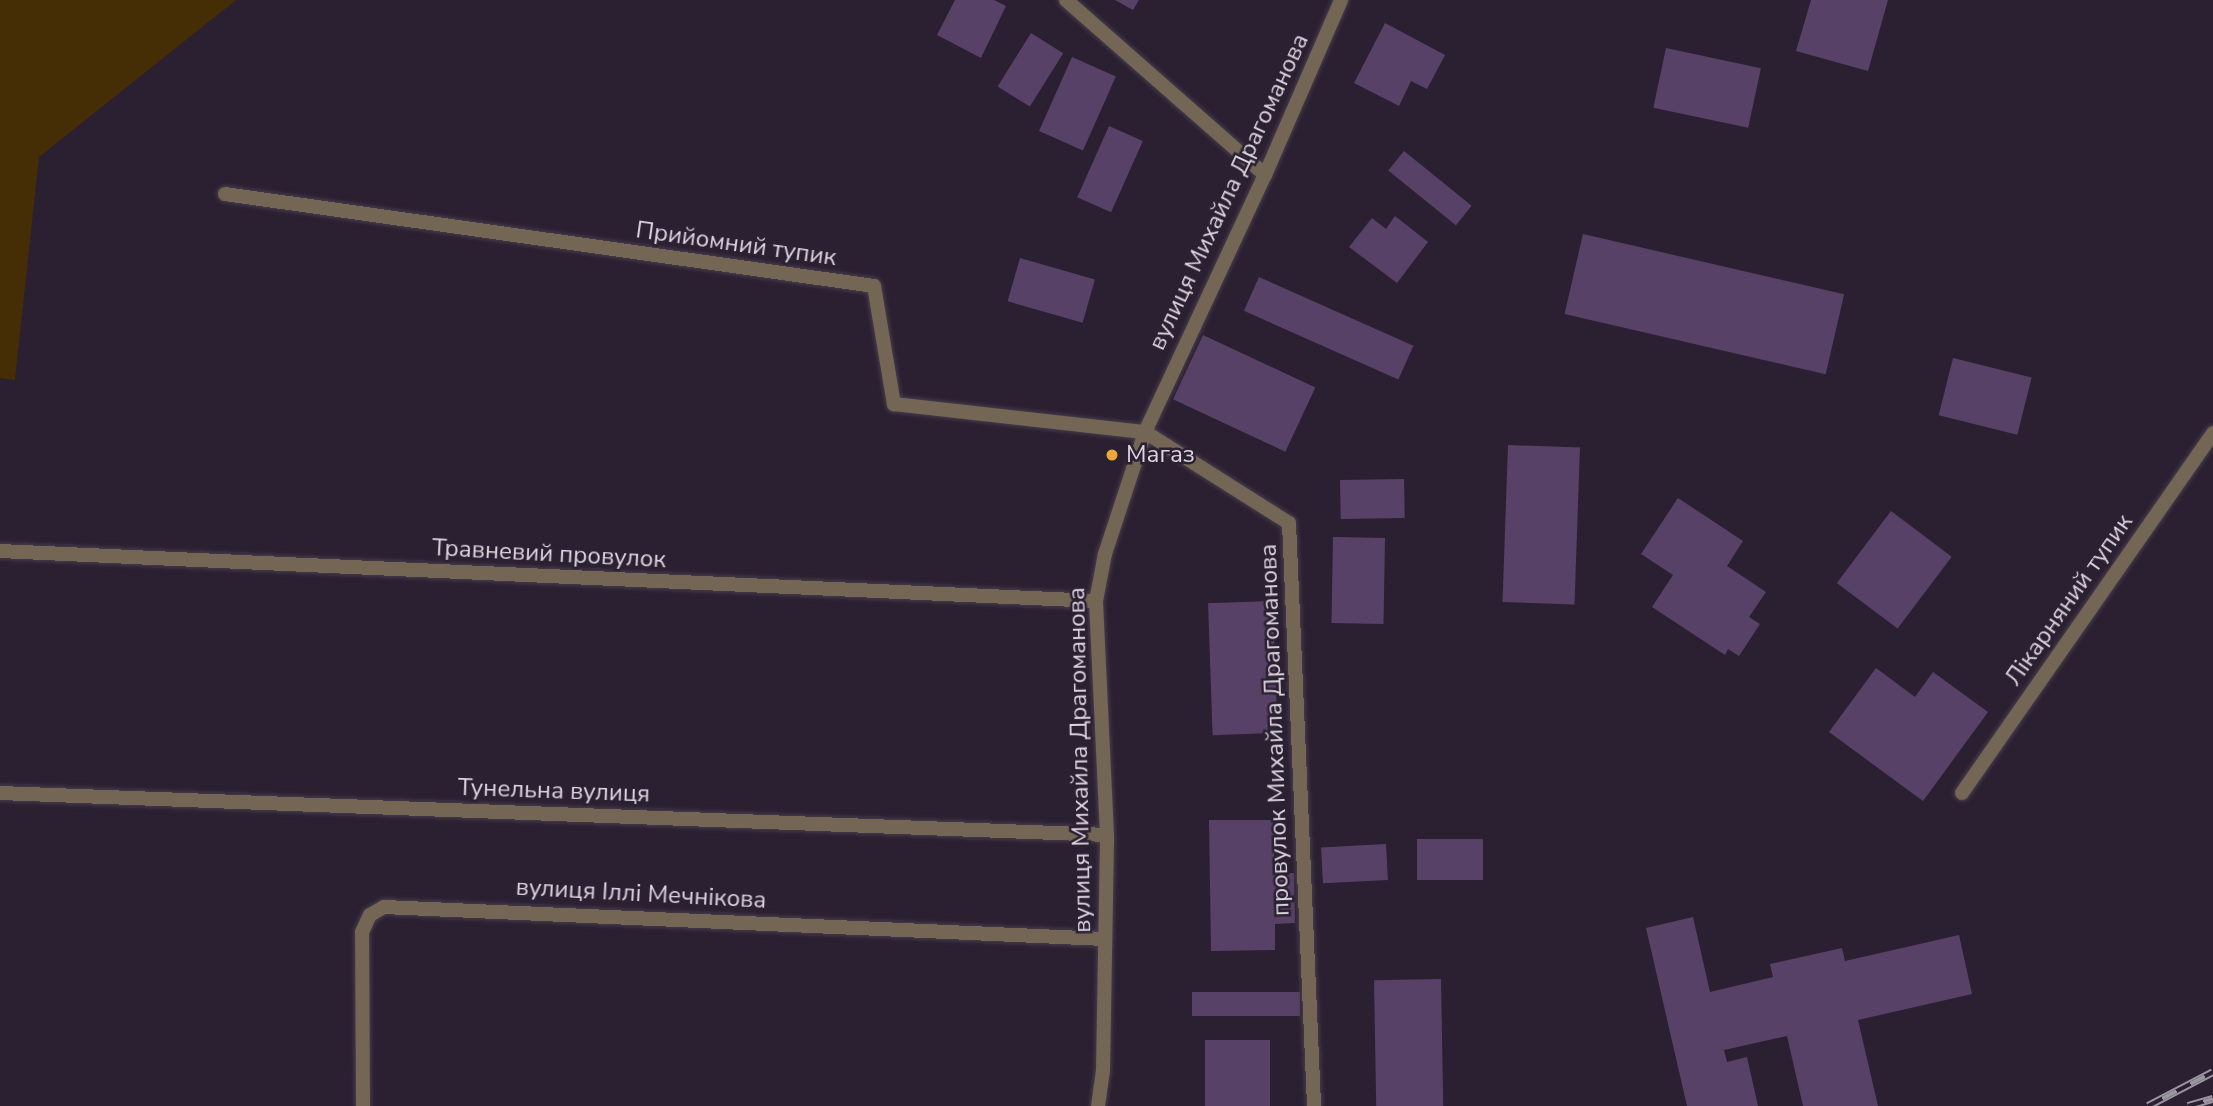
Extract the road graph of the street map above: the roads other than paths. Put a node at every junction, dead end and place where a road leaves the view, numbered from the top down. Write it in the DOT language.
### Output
graph roads {
  1 [pos="1066,0"];
  2 [pos="1341,0"];
  3 [pos="1265,175"];
  4 [pos="225,194"];
  5 [pos="1144,432"];
  6 [pos="2213,433"];
  7 [pos="0,551"];
  8 [pos="1096,601"];
  9 [pos="0,793"];
  10 [pos="1962,793"];
  11 [pos="1107,835"];
  12 [pos="1105,939"];
  13 [pos="363,1106"];
  14 [pos="1098,1106"];
  15 [pos="1314,1106"];
  1 -- 3 [label="street"];
  2 -- 3 [label="street, вулиця Михайла Драгоманова"];
  3 -- 5 [label="street, вулиця Михайла Драгоманова"];
  4 -- 5 [label="street, Прийомний тупик"];
  5 -- 8 [label="street, вулиця Михайла Драгоманова"];
  5 -- 15 [label="street, провулок Михайла Драгоманова"];
  6 -- 10 [label="street, Лікарняний тупик"];
  7 -- 8 [label="street, Травневий провулок"];
  8 -- 11 [label="street, вулиця Михайла Драгоманова"];
  9 -- 11 [label="street, Тунельна вулиця"];
  11 -- 12 [label="street, вулиця Михайла Драгоманова"];
  12 -- 13 [label="street, вулиця Іллі Мечнікова"];
  12 -- 14 [label="street, вулиця Михайла Драгоманова"];
}
